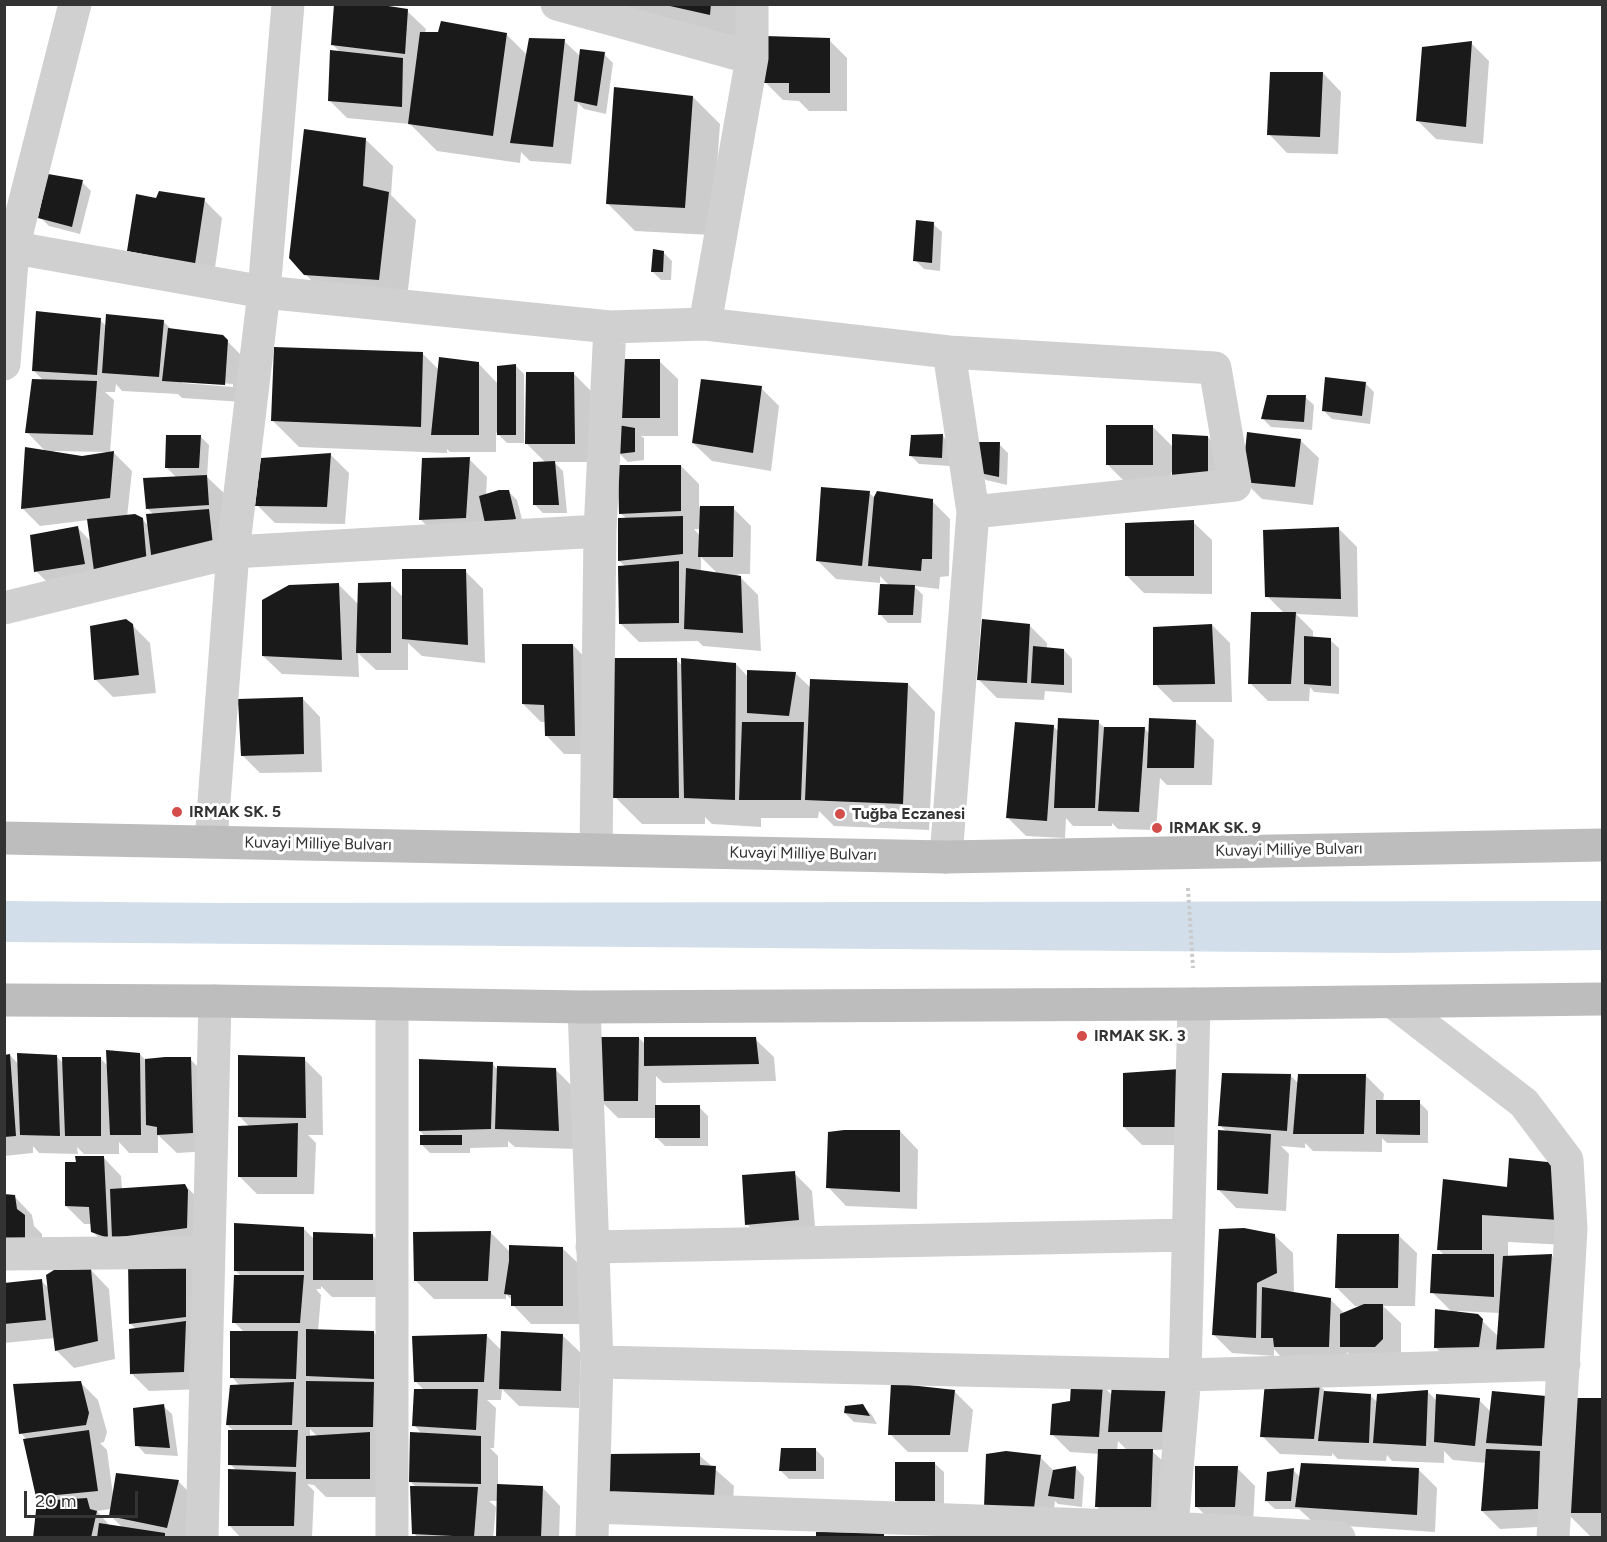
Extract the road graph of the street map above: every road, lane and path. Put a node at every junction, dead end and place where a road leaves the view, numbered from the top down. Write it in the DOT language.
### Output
graph roads {
  1 [pos="75,4"];
  2 [pos="288,4"];
  3 [pos="557,4"];
  4 [pos="752,4"];
  5 [pos="752,58"];
  6 [pos="9,247"];
  7 [pos="264,292"];
  8 [pos="705,324"];
  9 [pos="610,327"];
  10 [pos="949,352"];
  11 [pos="4,364"];
  12 [pos="973,512"];
  13 [pos="600,531"];
  14 [pos="233,552"];
  15 [pos="4,608"];
  16 [pos="4,838"];
  17 [pos="211,842"];
  18 [pos="1602,845"];
  19 [pos="596,849"];
  20 [pos="946,857"];
  21 [pos="1188,894"];
  22 [pos="1193,964"];
  23 [pos="1602,999"];
  24 [pos="4,1000"];
  25 [pos="215,1000"];
  26 [pos="1393,1002"];
  27 [pos="392,1004"];
  28 [pos="1194,1004"];
  29 [pos="584,1008"];
  30 [pos="1188,1235"];
  31 [pos="592,1247"];
  32 [pos="209,1252"];
  33 [pos="4,1254"];
  34 [pos="597,1362"];
  35 [pos="1564,1364"];
  36 [pos="1185,1375"];
  37 [pos="592,1522"];
  38 [pos="1171,1533"];
  39 [pos="202,1538"];
  40 [pos="392,1538"];
  41 [pos="1339,1538"];
  42 [pos="1553,1538"];
  1 -- 6 [label="street"];
  2 -- 7 [label="street"];
  3 -- 5 [label="street"];
  4 -- 5 [label="street"];
  5 -- 8 [label="street"];
  6 -- 7 [label="street"];
  6 -- 11 [label="street"];
  7 -- 9 [label="street"];
  7 -- 14 [label="street"];
  8 -- 9 [label="street"];
  8 -- 10 [label="street"];
  9 -- 13 [label="street"];
  10 -- 12 [label="street"];
  10 -- 12 [label="street"];
  12 -- 20 [label="street"];
  13 -- 14 [label="street"];
  13 -- 19 [label="street"];
  14 -- 15 [label="street"];
  14 -- 17 [label="street"];
  16 -- 17 [label="main road, Kuvayi Milliye Bulvarı"];
  17 -- 19 [label="main road, Kuvayi Milliye Bulvarı"];
  18 -- 20 [label="main road, Kuvayi Milliye Bulvarı"];
  19 -- 20 [label="main road, Kuvayi Milliye Bulvarı"];
  21 -- 22 [label="path"];
  23 -- 26 [label="main road"];
  24 -- 25 [label="main road"];
  25 -- 27 [label="main road"];
  25 -- 32 [label="street"];
  26 -- 28 [label="main road"];
  26 -- 35 [label="street"];
  27 -- 29 [label="main road"];
  27 -- 40 [label="street"];
  28 -- 29 [label="main road"];
  28 -- 30 [label="street"];
  29 -- 31 [label="street"];
  30 -- 31 [label="street"];
  30 -- 36 [label="street"];
  31 -- 34 [label="street"];
  32 -- 33 [label="street"];
  32 -- 39 [label="street"];
  34 -- 36 [label="street"];
  34 -- 37 [label="street"];
  35 -- 36 [label="street"];
  35 -- 42 [label="street"];
  36 -- 38 [label="street"];
  37 -- 38 [label="street"];
  38 -- 41 [label="street"];
}
